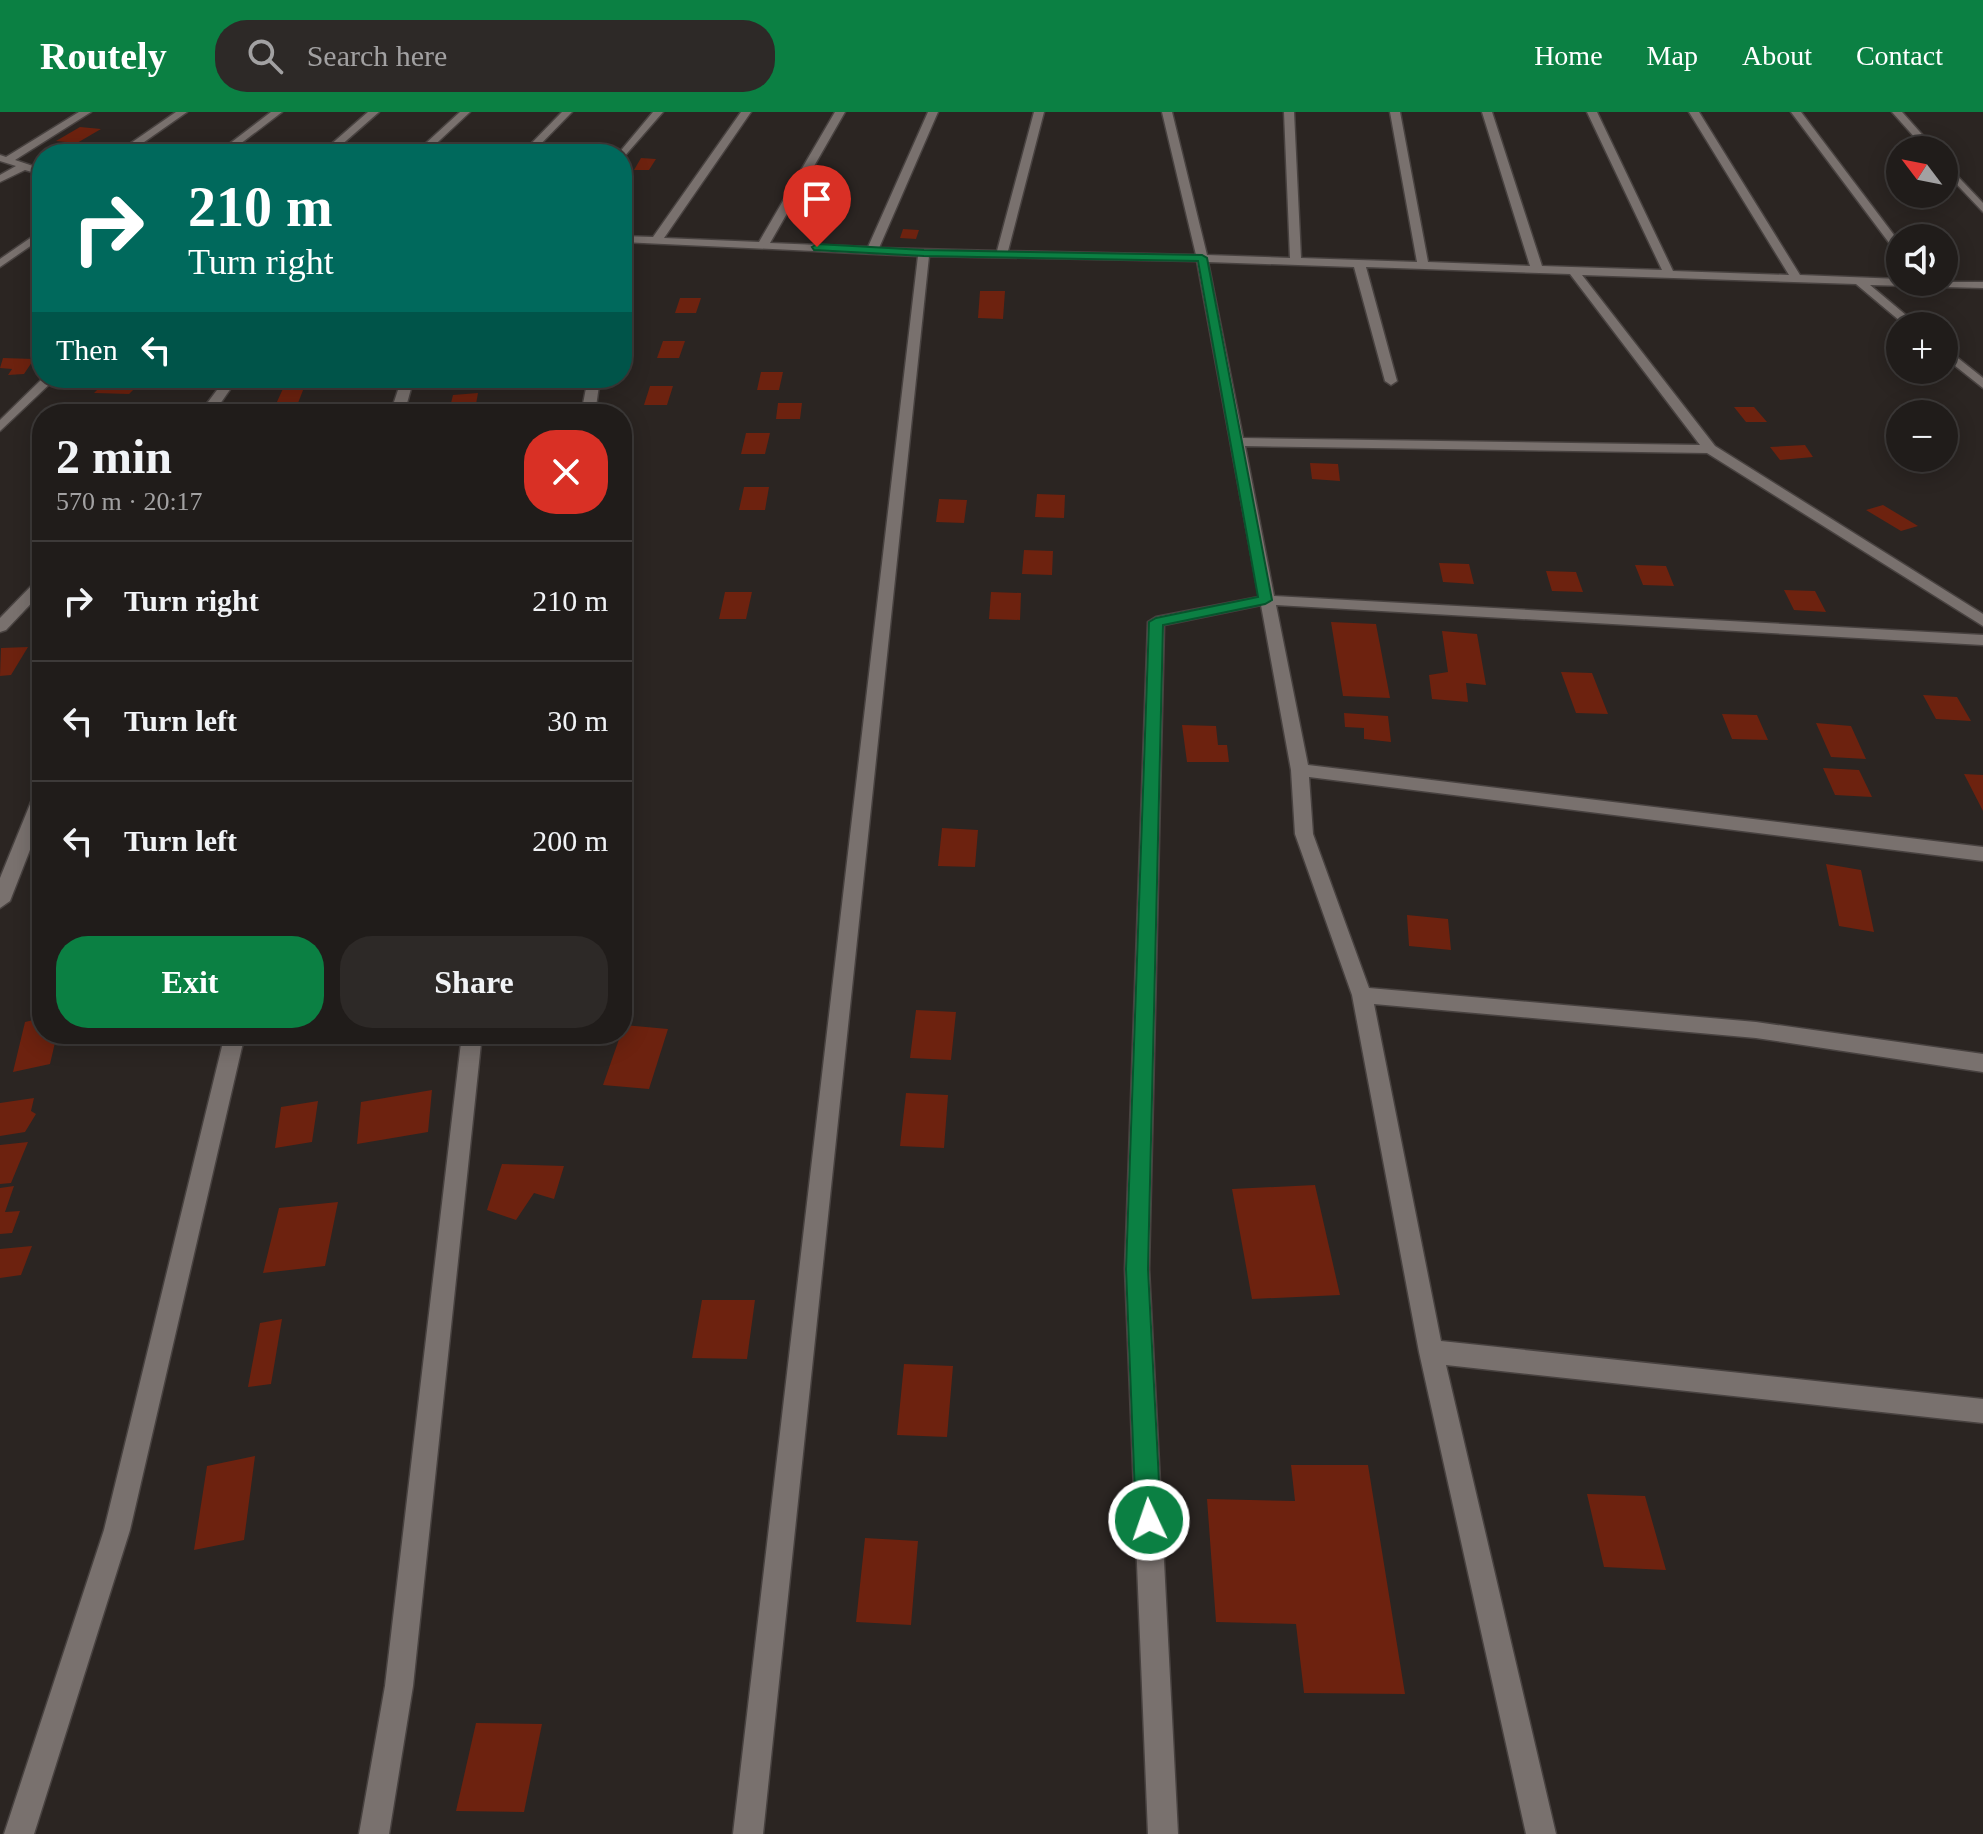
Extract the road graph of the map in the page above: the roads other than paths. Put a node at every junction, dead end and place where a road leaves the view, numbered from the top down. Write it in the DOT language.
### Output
graph roads {
  1 [pos="86,112"];
  2 [pos="182,112"];
  3 [pos="277,112"];
  4 [pos="374,112"];
  5 [pos="465,112"];
  6 [pos="567,112"];
  7 [pos="658,112"];
  8 [pos="746,112"];
  9 [pos="840,112"];
  10 [pos="933,112"];
  11 [pos="1039,112"];
  12 [pos="1167,112"];
  13 [pos="1289,112"];
  14 [pos="1395,112"];
  15 [pos="1487,112"];
  16 [pos="1592,112"];
  17 [pos="1694,112"];
  18 [pos="1796,112"];
  19 [pos="1897,112"];
  20 [pos="1918,136"];
  21 [pos="135,144"];
  22 [pos="234,144"];
  23 [pos="337,144"];
  24 [pos="430,144"];
  25 [pos="536,144"];
  26 [pos="632,144"];
  27 [pos="4,159"];
  28 [pos="24,166"];
  29 [pos="32,169"];
  30 [pos="0,179"];
  31 [pos="1958,181"];
  32 [pos="1983,209"];
  33 [pos="1886,231"];
  34 [pos="632,239"];
  35 [pos="32,240"];
  36 [pos="657,240"];
  37 [pos="763,245"];
  38 [pos="872,250"];
  39 [pos="924,253"];
  40 [pos="1001,255"];
  41 [pos="1202,258"];
  42 [pos="1296,261"];
  43 [pos="1359,263"];
  44 [pos="0,264"];
  45 [pos="1423,265"];
  46 [pos="1537,269"];
  47 [pos="1573,271"];
  48 [pos="1669,274"];
  49 [pos="1797,279"];
  50 [pos="1858,280"];
  51 [pos="1886,281"];
  52 [pos="1958,284"];
  53 [pos="1983,285"];
  54 [pos="1896,312"];
  55 [pos="1958,363"];
  56 [pos="1391,381"];
  57 [pos="1983,384"];
  58 [pos="40,388"];
  59 [pos="0,427"];
  60 [pos="1236,442"];
  61 [pos="1710,449"];
  62 [pos="32,593"];
  63 [pos="1265,600"];
  64 [pos="1983,621"];
  65 [pos="0,627"];
  66 [pos="1983,640"];
  67 [pos="1300,770"];
  68 [pos="32,822"];
  69 [pos="1983,854"];
  70 [pos="0,901"];
  71 [pos="1362,995"];
  72 [pos="233,1044"];
  73 [pos="471,1044"];
  74 [pos="1983,1063"];
  75 [pos="1431,1352"];
  76 [pos="1983,1411"];
  77 [pos="19,1834"];
  78 [pos="374,1834"];
  79 [pos="748,1834"];
  80 [pos="1163,1834"];
  81 [pos="1541,1834"];
  1 -- 27 [label="street"];
  2 -- 21 [label="street"];
  3 -- 22 [label="street"];
  4 -- 23 [label="street"];
  5 -- 24 [label="street"];
  6 -- 25 [label="street"];
  7 -- 26 [label="street"];
  8 -- 36 [label="street"];
  9 -- 37 [label="street"];
  10 -- 38 [label="street"];
  11 -- 40 [label="street"];
  12 -- 41 [label="street"];
  13 -- 42 [label="street"];
  14 -- 45 [label="street"];
  15 -- 46 [label="street"];
  16 -- 48 [label="street"];
  17 -- 49 [label="street"];
  18 -- 33 [label="street"];
  19 -- 20 [label="street"];
  27 -- 28 [label="street"];
  28 -- 29 [label="street"];
  28 -- 30 [label="street"];
  31 -- 32 [label="street"];
  34 -- 36 [label="street"];
  35 -- 44 [label="street"];
  36 -- 37 [label="street"];
  37 -- 38 [label="street"];
  38 -- 39 [label="street"];
  39 -- 40 [label="street"];
  39 -- 79 [label="street"];
  40 -- 41 [label="street"];
  41 -- 42 [label="street"];
  41 -- 60 [label="street"];
  42 -- 43 [label="street"];
  43 -- 45 [label="street"];
  43 -- 56 [label="street"];
  45 -- 46 [label="street"];
  46 -- 47 [label="street"];
  47 -- 48 [label="street"];
  47 -- 61 [label="street"];
  48 -- 49 [label="street"];
  49 -- 50 [label="street"];
  50 -- 51 [label="street"];
  50 -- 54 [label="street"];
  52 -- 53 [label="street"];
  55 -- 57 [label="street"];
  58 -- 59 [label="street"];
  60 -- 61 [label="street"];
  60 -- 63 [label="street"];
  61 -- 64 [label="street"];
  62 -- 65 [label="street"];
  63 -- 66 [label="street"];
  63 -- 67 [label="street"];
  63 -- 80 [label="street"];
  67 -- 69 [label="street"];
  67 -- 71 [label="street"];
  68 -- 70 [label="street"];
  71 -- 74 [label="street"];
  71 -- 75 [label="street"];
  72 -- 77 [label="street"];
  73 -- 78 [label="street"];
  75 -- 76 [label="street"];
  75 -- 81 [label="street"];
}
